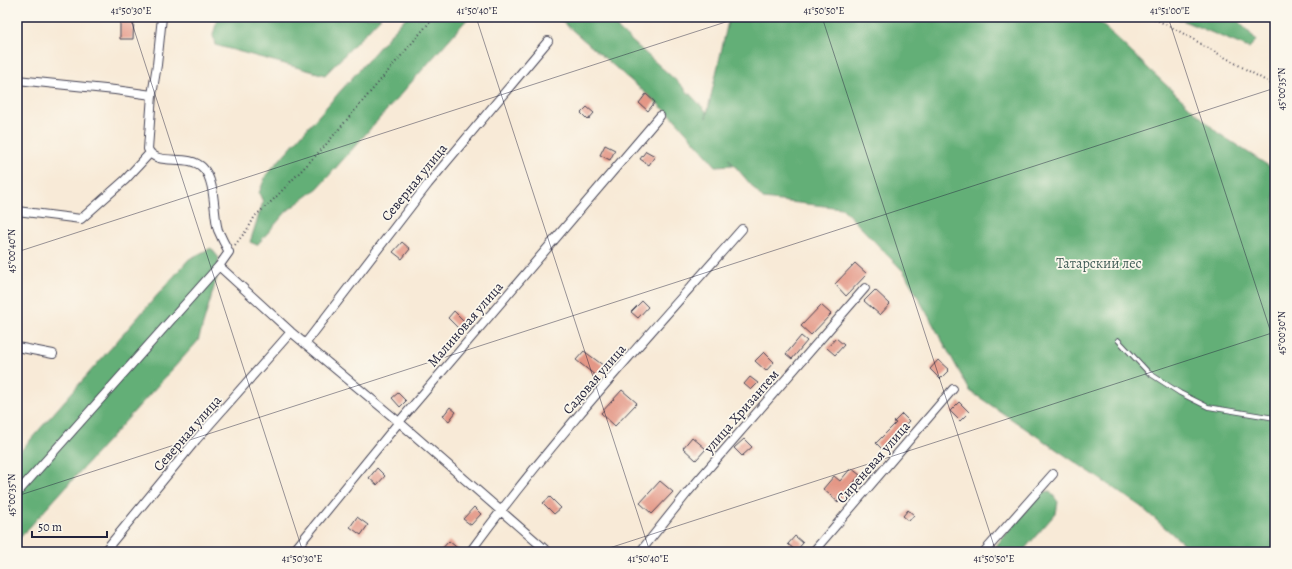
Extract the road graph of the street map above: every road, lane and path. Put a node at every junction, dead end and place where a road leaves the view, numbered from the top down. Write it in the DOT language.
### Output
graph roads {
  1 [pos="162,17"];
  2 [pos="434,17"];
  3 [pos="1151,17"];
  4 [pos="548,41"];
  5 [pos="17,80"];
  6 [pos="1275,86"];
  7 [pos="152,96"];
  8 [pos="660,116"];
  9 [pos="150,153"];
  10 [pos="17,211"];
  11 [pos="742,228"];
  12 [pos="229,252"];
  13 [pos="219,266"];
  14 [pos="865,288"];
  15 [pos="291,332"];
  16 [pos="1118,340"];
  17 [pos="305,344"];
  18 [pos="17,347"];
  19 [pos="53,354"];
  20 [pos="953,389"];
  21 [pos="1275,418"];
  22 [pos="399,422"];
  23 [pos="1053,474"];
  24 [pos="17,493"];
  25 [pos="500,511"];
  26 [pos="104,552"];
  27 [pos="293,552"];
  28 [pos="470,552"];
  29 [pos="548,552"];
  30 [pos="640,552"];
  31 [pos="813,552"];
  32 [pos="984,552"];
  1 -- 7 [label="street"];
  2 -- 12 [label="path"];
  3 -- 6 [label="path"];
  4 -- 17 [label="street, Северная улица"];
  5 -- 7 [label="street"];
  7 -- 9 [label="street"];
  8 -- 22 [label="street, Малиновая улица"];
  9 -- 10 [label="street"];
  9 -- 12 [label="street"];
  11 -- 25 [label="street, Садовая улица"];
  12 -- 13 [label="street"];
  13 -- 15 [label="street"];
  13 -- 24 [label="street"];
  14 -- 30 [label="street, улица Хризантем"];
  15 -- 17 [label="street"];
  15 -- 26 [label="street, Северная улица"];
  16 -- 21 [label="lane"];
  17 -- 22 [label="street"];
  18 -- 19 [label="street"];
  20 -- 31 [label="street, Сиреневая улица"];
  22 -- 25 [label="street"];
  22 -- 27 [label="street, Малиновая улица"];
  23 -- 32 [label="street"];
  25 -- 28 [label="street, Садовая улица"];
  25 -- 29 [label="street"];
}
